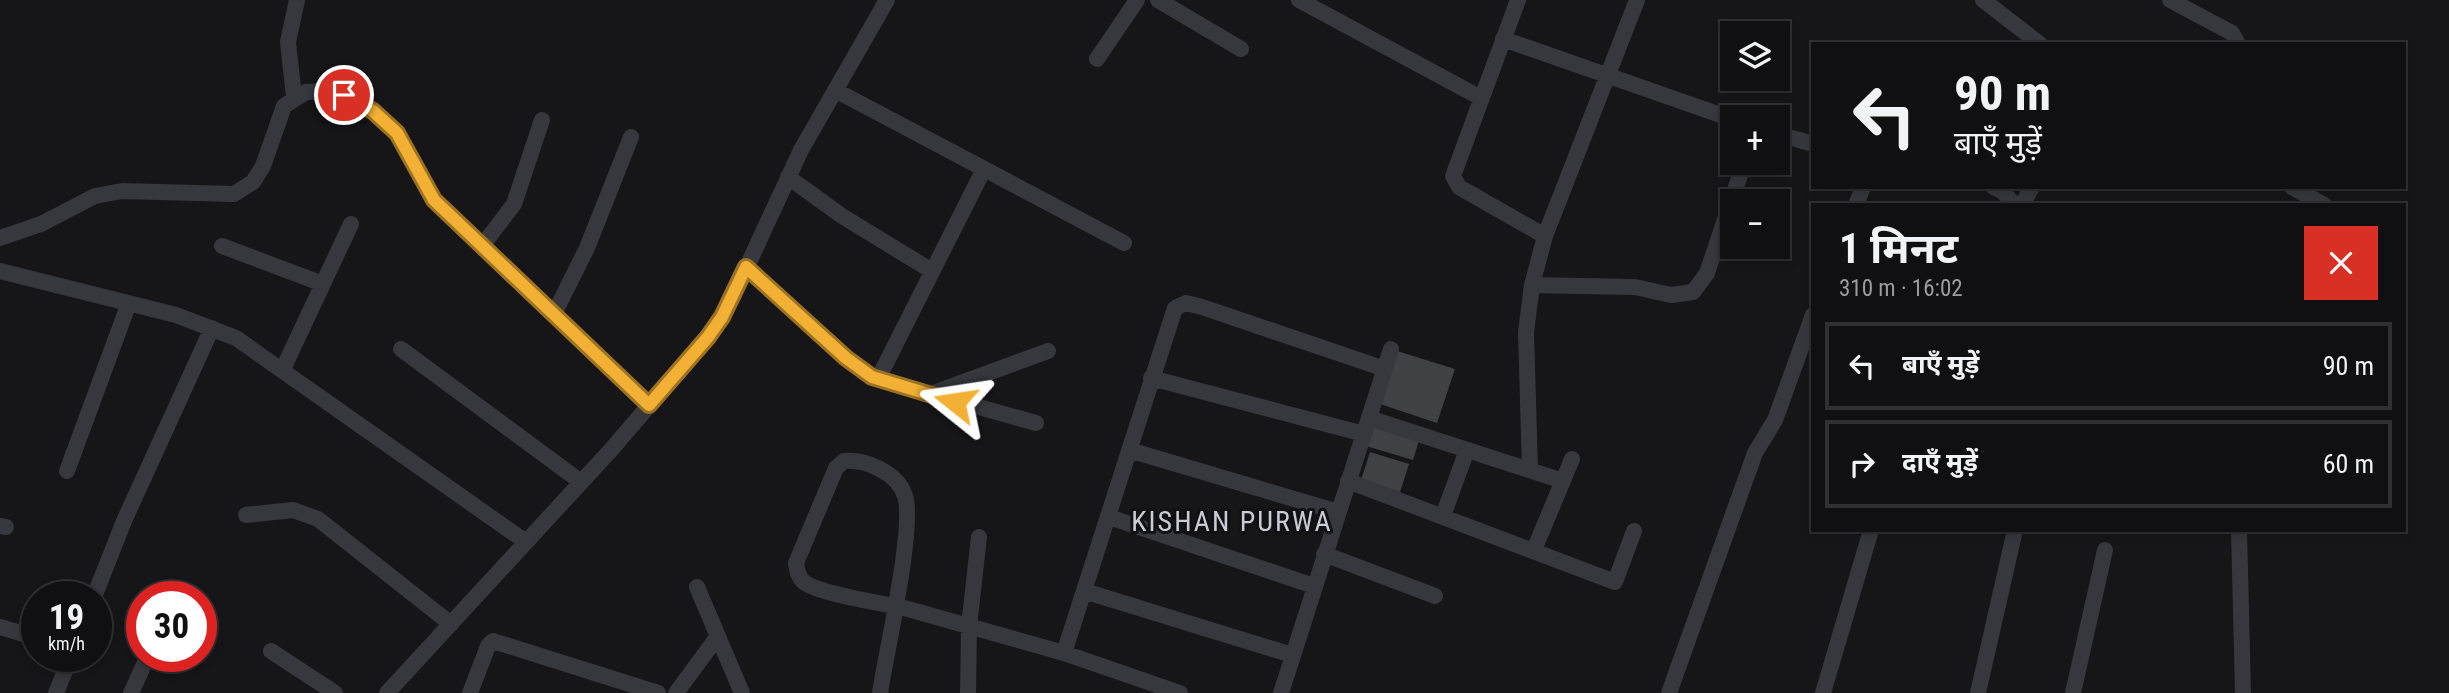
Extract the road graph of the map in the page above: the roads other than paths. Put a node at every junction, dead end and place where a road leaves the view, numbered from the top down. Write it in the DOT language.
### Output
graph roads {
  1 [pos="297,0"];
  2 [pos="887,0"];
  3 [pos="1137,0"];
  4 [pos="1158,0"];
  5 [pos="1299,0"];
  6 [pos="1518,0"];
  7 [pos="1637,0"];
  8 [pos="1983,0"];
  9 [pos="2171,0"];
  10 [pos="1503,39"];
  11 [pos="2037,42"];
  12 [pos="2237,42"];
  13 [pos="1241,49"];
  14 [pos="1097,59"];
  15 [pos="1608,75"];
  16 [pos="835,90"];
  17 [pos="294,97"];
  18 [pos="1480,99"];
  19 [pos="1720,114"];
  20 [pos="542,120"];
  21 [pos="631,137"];
  22 [pos="1790,137"];
  23 [pos="1811,143"];
  24 [pos="984,169"];
  25 [pos="1740,175"];
  26 [pos="788,177"];
  27 [pos="1995,189"];
  28 [pos="2296,189"];
  29 [pos="2008,202"];
  30 [pos="2320,203"];
  31 [pos="351,224"];
  32 [pos="1545,236"];
  33 [pos="0,238"];
  34 [pos="1124,243"];
  35 [pos="222,246"];
  36 [pos="482,246"];
  37 [pos="746,267"];
  38 [pos="0,271"];
  39 [pos="932,271"];
  40 [pos="323,284"];
  41 [pos="1532,285"];
  42 [pos="129,303"];
  43 [pos="554,314"];
  44 [pos="1811,321"];
  45 [pos="212,328"];
  46 [pos="401,349"];
  47 [pos="1391,349"];
  48 [pos="1048,351"];
  49 [pos="283,369"];
  50 [pos="1385,369"];
  51 [pos="1151,378"];
  52 [pos="878,379"];
  53 [pos="928,395"];
  54 [pos="649,405"];
  55 [pos="1036,423"];
  56 [pos="1366,426"];
  57 [pos="1129,450"];
  58 [pos="1467,450"];
  59 [pos="1572,459"];
  60 [pos="1530,470"];
  61 [pos="67,471"];
  62 [pos="1349,481"];
  63 [pos="1563,481"];
  64 [pos="582,482"];
  65 [pos="1338,512"];
  66 [pos="246,515"];
  67 [pos="1443,516"];
  68 [pos="1109,517"];
  69 [pos="1634,531"];
  70 [pos="1870,532"];
  71 [pos="2015,532"];
  72 [pos="2239,532"];
  73 [pos="979,537"];
  74 [pos="526,542"];
  75 [pos="1534,550"];
  76 [pos="2105,550"];
  77 [pos="1324,555"];
  78 [pos="100,581"];
  79 [pos="1314,586"];
  80 [pos="697,587"];
  81 [pos="1084,591"];
  82 [pos="1436,596"];
  83 [pos="894,606"];
  84 [pos="451,624"];
  85 [pos="968,626"];
  86 [pos="0,627"];
  87 [pos="21,633"];
  88 [pos="718,636"];
  89 [pos="271,651"];
  90 [pos="1064,653"];
  91 [pos="1292,655"];
  92 [pos="65,672"];
  93 [pos="141,672"];
  94 [pos="56,693"];
  95 [pos="131,693"];
  96 [pos="335,693"];
  97 [pos="387,693"];
  98 [pos="470,693"];
  99 [pos="659,693"];
  100 [pos="676,693"];
  101 [pos="743,693"];
  102 [pos="880,693"];
  103 [pos="968,693"];
  104 [pos="1180,693"];
  105 [pos="1281,693"];
  106 [pos="1669,693"];
  107 [pos="1822,693"];
  108 [pos="1978,693"];
  109 [pos="2073,693"];
  110 [pos="2244,693"];
  1 -- 17 [label="street"];
  2 -- 16 [label="street"];
  3 -- 14 [label="street"];
  4 -- 13 [label="street"];
  5 -- 18 [label="street"];
  6 -- 10 [label="street"];
  7 -- 15 [label="street"];
  8 -- 11 [label="street"];
  9 -- 12 [label="street"];
  10 -- 15 [label="street"];
  10 -- 18 [label="street"];
  15 -- 19 [label="street"];
  15 -- 32 [label="street"];
  16 -- 24 [label="street"];
  16 -- 26 [label="street"];
  17 -- 33 [label="street"];
  17 -- 36 [label="street"];
  18 -- 32 [label="street"];
  20 -- 36 [label="street"];
  21 -- 43 [label="street"];
  22 -- 23 [label="street"];
  24 -- 34 [label="street"];
  24 -- 39 [label="street"];
  25 -- 41 [label="street"];
  26 -- 37 [label="street"];
  26 -- 39 [label="street"];
  27 -- 29 [label="street"];
  28 -- 30 [label="street"];
  31 -- 40 [label="street"];
  32 -- 41 [label="street"];
  35 -- 40 [label="street"];
  36 -- 43 [label="street"];
  37 -- 52 [label="street"];
  37 -- 54 [label="street"];
  38 -- 42 [label="street"];
  39 -- 52 [label="street"];
  40 -- 49 [label="street"];
  41 -- 60 [label="street"];
  42 -- 45 [label="street"];
  42 -- 61 [label="street"];
  43 -- 54 [label="street"];
  44 -- 106 [label="street"];
  45 -- 49 [label="street"];
  45 -- 78 [label="street"];
  46 -- 64 [label="street"];
  47 -- 50 [label="street"];
  48 -- 53 [label="street"];
  49 -- 74 [label="street"];
  50 -- 51 [label="street"];
  50 -- 56 [label="street"];
  51 -- 56 [label="street"];
  51 -- 57 [label="street"];
  52 -- 53 [label="street"];
  53 -- 55 [label="street"];
  54 -- 64 [label="street"];
  56 -- 58 [label="street"];
  56 -- 62 [label="street"];
  57 -- 65 [label="street"];
  57 -- 68 [label="street"];
  58 -- 60 [label="street"];
  58 -- 67 [label="street"];
  59 -- 63 [label="street"];
  60 -- 63 [label="street"];
  62 -- 65 [label="street"];
  62 -- 67 [label="street"];
  63 -- 75 [label="street"];
  64 -- 74 [label="street"];
  65 -- 77 [label="street"];
  66 -- 84 [label="street"];
  67 -- 75 [label="street"];
  68 -- 79 [label="street"];
  68 -- 81 [label="street"];
  69 -- 75 [label="street"];
  70 -- 107 [label="street"];
  71 -- 108 [label="street"];
  72 -- 110 [label="street"];
  73 -- 85 [label="street"];
  74 -- 84 [label="street"];
  76 -- 109 [label="street"];
  77 -- 79 [label="street"];
  77 -- 82 [label="street"];
  79 -- 91 [label="street"];
  80 -- 88 [label="street"];
  81 -- 90 [label="street"];
  81 -- 91 [label="street"];
  83 -- 83 [label="street"];
  83 -- 85 [label="street"];
  83 -- 102 [label="street"];
  84 -- 97 [label="street"];
  85 -- 90 [label="street"];
  85 -- 103 [label="street"];
  86 -- 87 [label="street"];
  88 -- 100 [label="street"];
  88 -- 101 [label="street"];
  89 -- 96 [label="street"];
  90 -- 104 [label="street"];
  91 -- 105 [label="street"];
  92 -- 94 [label="street"];
  93 -- 95 [label="street"];
  98 -- 99 [label="street"];
}
